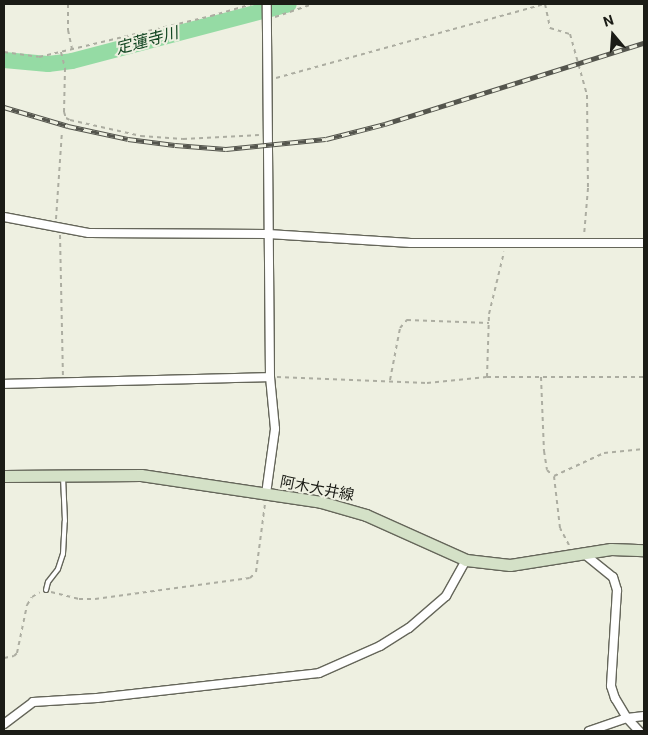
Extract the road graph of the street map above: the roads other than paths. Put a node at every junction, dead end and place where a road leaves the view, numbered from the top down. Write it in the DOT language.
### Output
graph roads {
  1 [pos="267,4"];
  2 [pos="4,217"];
  3 [pos="268,234"];
  4 [pos="644,243"];
  5 [pos="270,377"];
  6 [pos="4,384"];
  7 [pos="4,476"];
  8 [pos="63,477"];
  9 [pos="266,494"];
  10 [pos="644,550"];
  11 [pos="578,554"];
  12 [pos="466,560"];
  13 [pos="46,590"];
  14 [pos="644,716"];
  15 [pos="627,718"];
  16 [pos="4,724"];
  17 [pos="589,731"];
  18 [pos="639,731"];
  1 -- 3 [label="street"];
  2 -- 3 [label="street"];
  3 -- 4 [label="street"];
  3 -- 5 [label="street"];
  5 -- 6 [label="street"];
  5 -- 9 [label="street"];
  7 -- 8 [label="main road, 阿木大井線"];
  8 -- 9 [label="main road, 阿木大井線"];
  8 -- 13 [label="lane"];
  9 -- 12 [label="main road, 阿木大井線"];
  10 -- 11 [label="main road, 阿木大井線"];
  11 -- 12 [label="main road, 阿木大井線"];
  11 -- 15 [label="street"];
  12 -- 16 [label="street"];
  14 -- 15 [label="street"];
  15 -- 17 [label="street"];
  15 -- 18 [label="street"];
}
